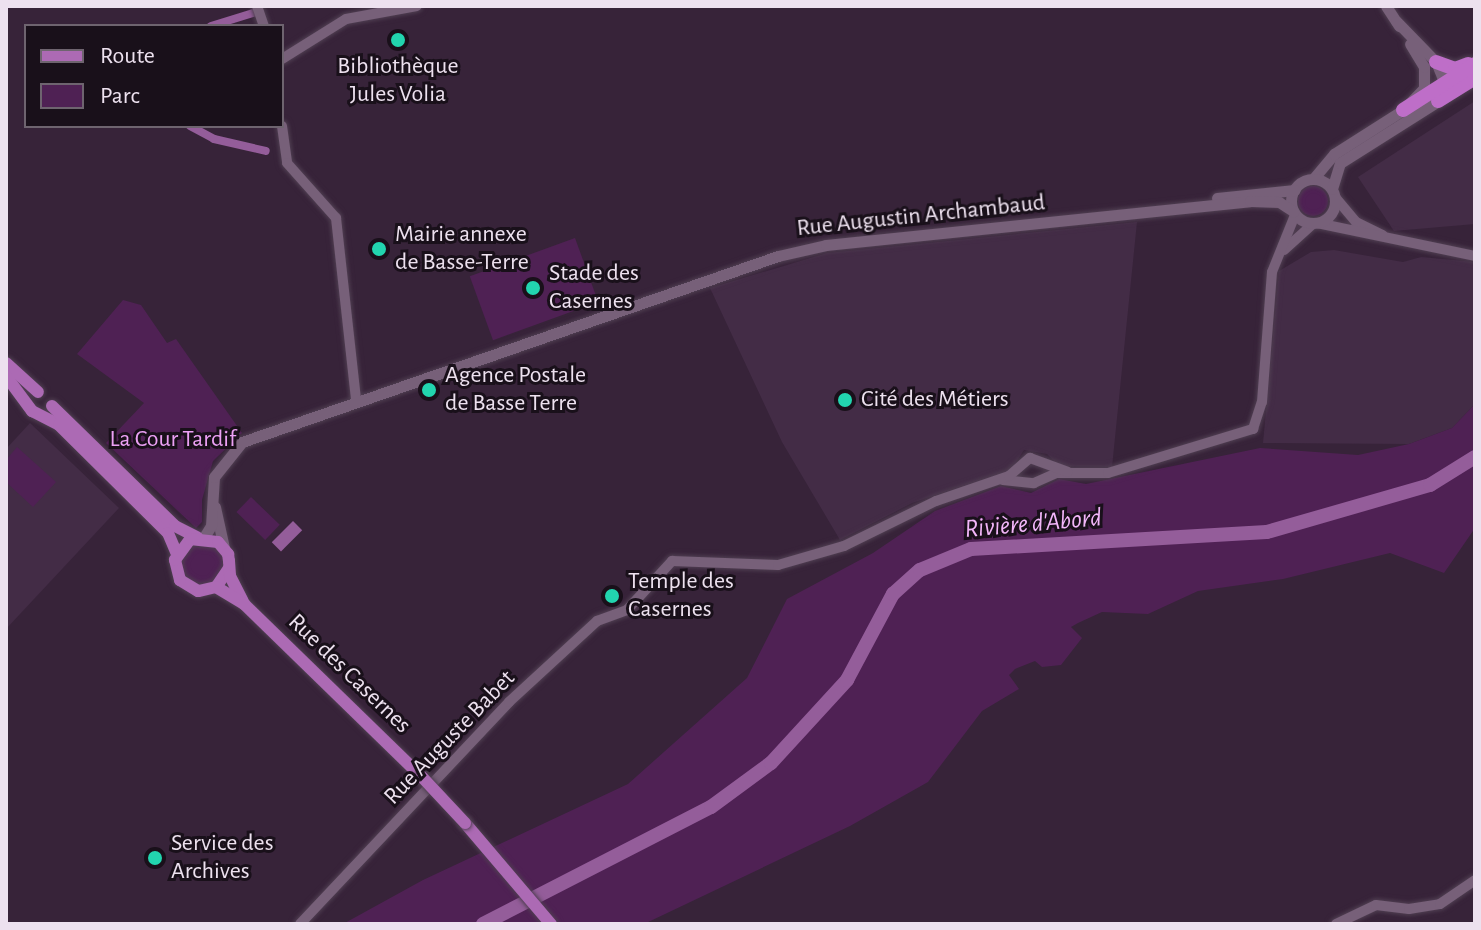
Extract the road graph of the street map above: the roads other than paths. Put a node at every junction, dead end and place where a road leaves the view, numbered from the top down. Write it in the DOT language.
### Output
graph roads {
  1 [pos="417,6"];
  2 [pos="1386,6"];
  3 [pos="284,58"];
  4 [pos="1475,62"];
  5 [pos="1430,64"];
  6 [pos="1475,78"];
  7 [pos="1445,84"];
  8 [pos="1438,101"];
  9 [pos="1403,110"];
  10 [pos="282,128"];
  11 [pos="1313,179"];
  12 [pos="1295,190"];
  13 [pos="1334,193"];
  14 [pos="1294,213"];
  15 [pos="1128,215"];
  16 [pos="1315,223"];
  17 [pos="1403,244"];
  18 [pos="1279,254"];
  19 [pos="1475,256"];
  20 [pos="6,363"];
  21 [pos="6,376"];
  22 [pos="38,392"];
  23 [pos="356,400"];
  24 [pos="29,402"];
  25 [pos="47,410"];
  26 [pos="1043,471"];
  27 [pos="1021,474"];
  28 [pos="213,503"];
  29 [pos="200,537"];
  30 [pos="224,548"];
  31 [pos="177,554"];
  32 [pos="229,568"];
  33 [pos="216,587"];
  34 [pos="244,604"];
  35 [pos="1475,880"];
  36 [pos="300,924"];
  37 [pos="551,924"];
  38 [pos="1336,924"];
  1 -- 3 [label="street"];
  2 -- 5 [label="main road"];
  4 -- 5 [label="highway"];
  4 -- 7 [label="highway"];
  5 -- 7 [label="main road"];
  5 -- 9 [label="main road"];
  6 -- 8 [label="highway"];
  7 -- 8 [label="main road"];
  7 -- 9 [label="highway"];
  8 -- 13 [label="main road"];
  9 -- 11 [label="main road"];
  10 -- 23 [label="street"];
  11 -- 12 [label="main road"];
  11 -- 13 [label="main road"];
  12 -- 14 [label="main road"];
  12 -- 15 [label="main road, Rue Augustin Archambaud"];
  13 -- 16 [label="main road"];
  13 -- 17 [label="street"];
  14 -- 15 [label="main road, Rue Augustin Archambaud"];
  14 -- 16 [label="main road"];
  14 -- 18 [label="street"];
  15 -- 23 [label="main road, Rue Augustin Archambaud"];
  16 -- 17 [label="street"];
  16 -- 18 [label="street"];
  17 -- 19 [label="street"];
  18 -- 26 [label="street"];
  20 -- 22 [label="main road"];
  21 -- 24 [label="main road"];
  22 -- 24 [label="main road"];
  22 -- 25 [label="main road"];
  23 -- 28 [label="main road, Rue Augustin Archambaud"];
  24 -- 25 [label="main road"];
  25 -- 29 [label="main road"];
  25 -- 31 [label="main road"];
  26 -- 27 [label="street"];
  26 -- 27 [label="street"];
  27 -- 36 [label="street, Rue Auguste Babet"];
  28 -- 29 [label="main road, Rue Augustin Archambaud"];
  28 -- 30 [label="main road, Rue Augustin Archambaud"];
  29 -- 30 [label="main road"];
  29 -- 31 [label="main road"];
  30 -- 32 [label="main road"];
  31 -- 33 [label="main road"];
  32 -- 33 [label="main road"];
  32 -- 34 [label="main road"];
  33 -- 34 [label="main road"];
  34 -- 37 [label="main road, Rue des Casernes, bridge"];
  35 -- 38 [label="street"];
}
